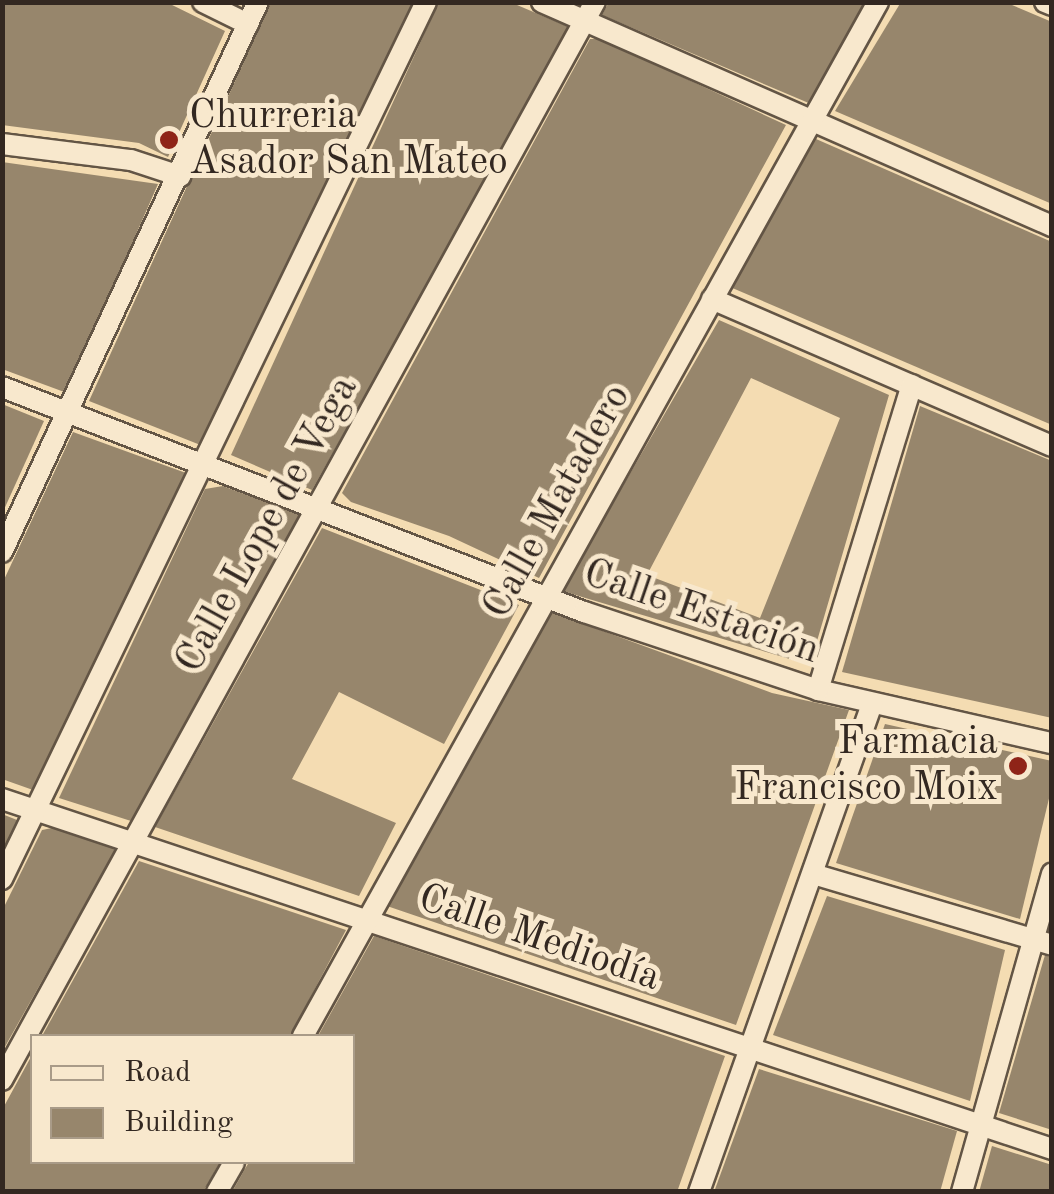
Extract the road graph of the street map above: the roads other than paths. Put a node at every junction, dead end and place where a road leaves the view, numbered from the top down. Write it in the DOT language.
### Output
graph roads {
  1 [pos="202,2"];
  2 [pos="258,2"];
  3 [pos="426,2"];
  4 [pos="542,2"];
  5 [pos="878,2"];
  6 [pos="590,11"];
  7 [pos="248,24"];
  8 [pos="810,122"];
  9 [pos="2,144"];
  10 [pos="180,176"];
  11 [pos="1052,226"];
  12 [pos="712,298"];
  13 [pos="912,385"];
  14 [pos="2,387"];
  15 [pos="69,413"];
  16 [pos="1052,446"];
  17 [pos="206,466"];
  18 [pos="318,509"];
  19 [pos="2,552"];
  20 [pos="544,596"];
  21 [pos="818,690"];
  22 [pos="872,704"];
  23 [pos="1052,742"];
  24 [pos="2,799"];
  25 [pos="38,811"];
  26 [pos="132,842"];
  27 [pos="1052,873"];
  28 [pos="813,874"];
  29 [pos="2,879"];
  30 [pos="369,918"];
  31 [pos="1042,942"];
  32 [pos="304,1034"];
  33 [pos="750,1049"];
  34 [pos="2,1080"];
  35 [pos="981,1123"];
  36 [pos="1052,1149"];
  37 [pos="233,1164"];
  38 [pos="217,1192"];
  39 [pos="699,1192"];
  40 [pos="962,1192"];
  1 -- 7 [label="street"];
  2 -- 7 [label="street"];
  3 -- 17 [label="street"];
  4 -- 6 [label="street"];
  5 -- 8 [label="street, Calle Matadero"];
  6 -- 8 [label="street"];
  6 -- 18 [label="street, Calle Lope de Vega"];
  7 -- 10 [label="street"];
  8 -- 11 [label="street"];
  8 -- 12 [label="street, Calle Matadero"];
  9 -- 10 [label="street"];
  10 -- 15 [label="street"];
  12 -- 13 [label="street"];
  12 -- 20 [label="street, Calle Matadero"];
  13 -- 16 [label="street"];
  13 -- 21 [label="street"];
  14 -- 15 [label="street, Calle Estación"];
  15 -- 17 [label="street, Calle Estación"];
  15 -- 19 [label="street"];
  17 -- 18 [label="street, Calle Estación"];
  17 -- 25 [label="street"];
  18 -- 20 [label="street, Calle Estación"];
  18 -- 26 [label="street, Calle Lope de Vega"];
  20 -- 21 [label="street, Calle Estación"];
  20 -- 30 [label="street, Calle Matadero"];
  21 -- 22 [label="street, Calle Estación"];
  22 -- 23 [label="street, Calle Estación"];
  22 -- 28 [label="street"];
  24 -- 25 [label="street, Calle Mediodía"];
  25 -- 26 [label="street, Calle Mediodía"];
  25 -- 29 [label="street"];
  26 -- 30 [label="street, Calle Mediodía"];
  26 -- 34 [label="street, Calle Lope de Vega"];
  27 -- 31 [label="street"];
  28 -- 31 [label="street"];
  28 -- 33 [label="street"];
  30 -- 32 [label="street, Calle Matadero"];
  30 -- 33 [label="street, Calle Mediodía"];
  31 -- 35 [label="street"];
  33 -- 35 [label="street, Calle Mediodía"];
  33 -- 39 [label="street"];
  35 -- 36 [label="street, Calle Mediodía"];
  35 -- 40 [label="street"];
  37 -- 38 [label="street"];
}
